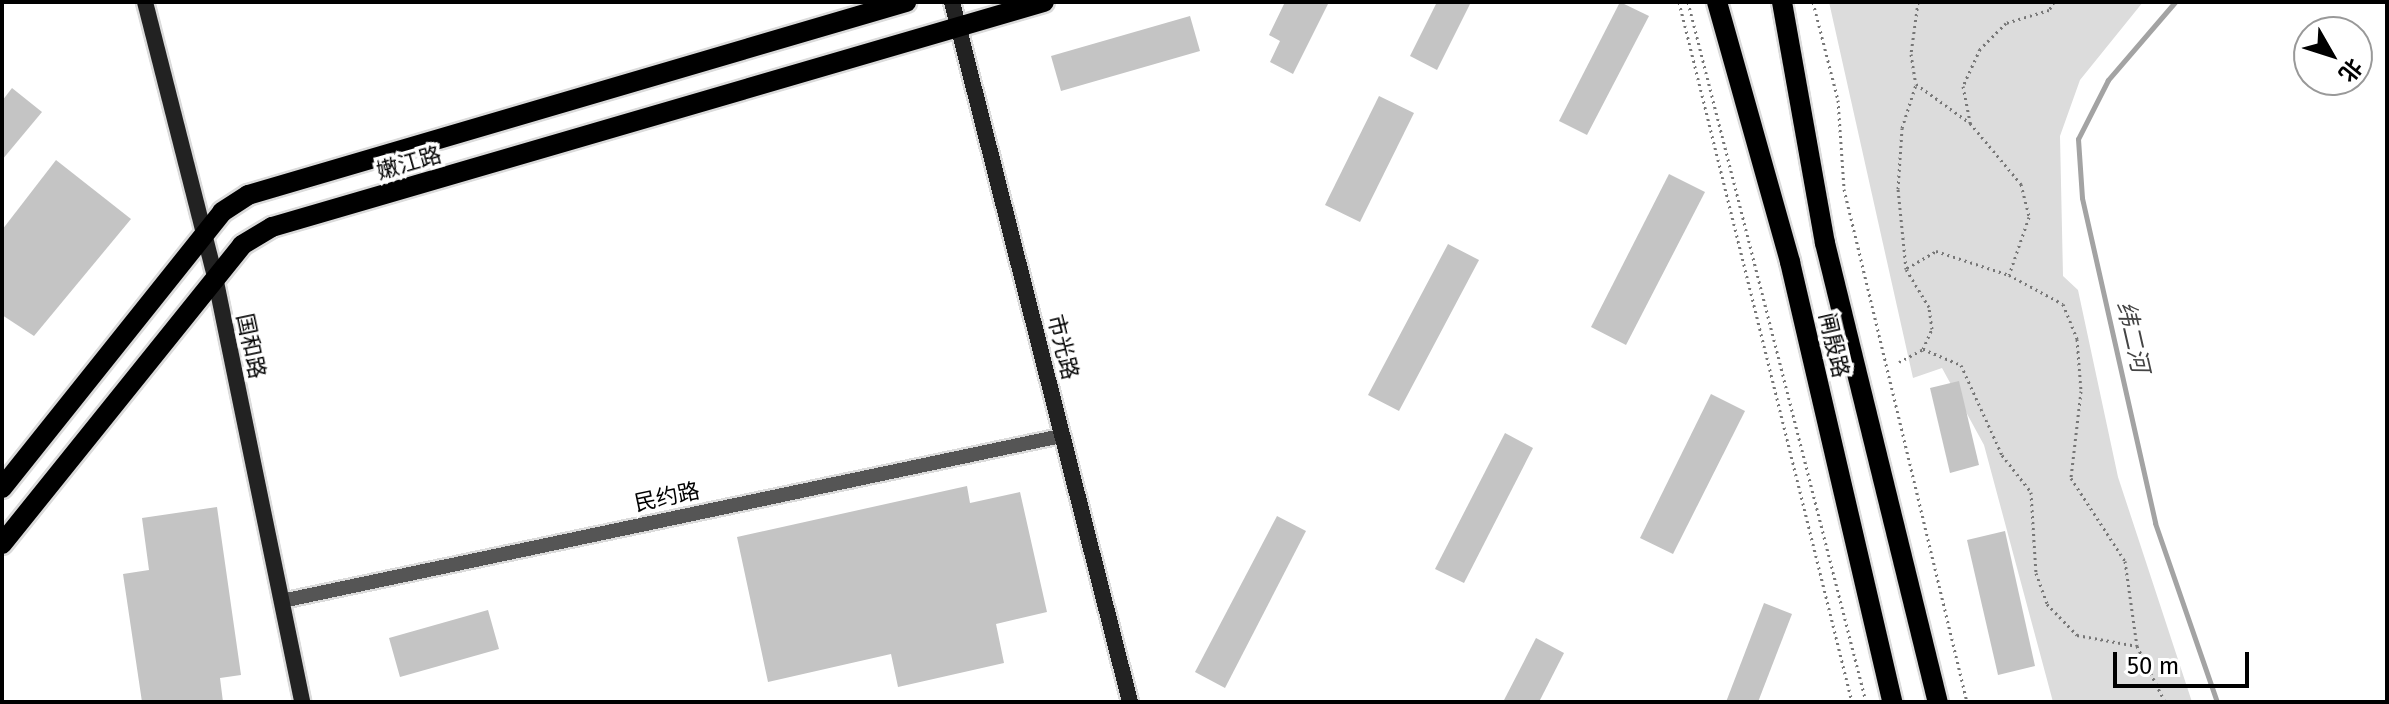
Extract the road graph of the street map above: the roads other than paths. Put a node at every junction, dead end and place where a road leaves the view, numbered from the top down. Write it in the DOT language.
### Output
graph roads {
  1 [pos="145,2"];
  2 [pos="906,2"];
  3 [pos="952,2"];
  4 [pos="1044,2"];
  5 [pos="1717,2"];
  6 [pos="1782,2"];
  7 [pos="960,28"];
  8 [pos="203,236"];
  9 [pos="215,277"];
  10 [pos="1061,436"];
  11 [pos="2,488"];
  12 [pos="2,544"];
  13 [pos="282,601"];
  14 [pos="1891,698"];
  15 [pos="302,702"];
  16 [pos="1130,702"];
  17 [pos="1938,702"];
  1 -- 8 [label="street, 国和路"];
  2 -- 8 [label="main road, 嫩江路"];
  3 -- 7 [label="street, 市光路"];
  4 -- 7 [label="main road, 嫩江路"];
  5 -- 14 [label="main road, 闸殷路"];
  6 -- 17 [label="main road, 闸殷路"];
  7 -- 9 [label="main road, 嫩江路"];
  7 -- 10 [label="street, 市光路"];
  8 -- 9 [label="street, 国和路"];
  8 -- 11 [label="main road, 嫩江路"];
  9 -- 12 [label="main road, 嫩江路"];
  9 -- 13 [label="street, 国和路"];
  10 -- 13 [label="street, 民约路"];
  10 -- 16 [label="street, 市光路"];
  13 -- 15 [label="street, 国和路"];
}
